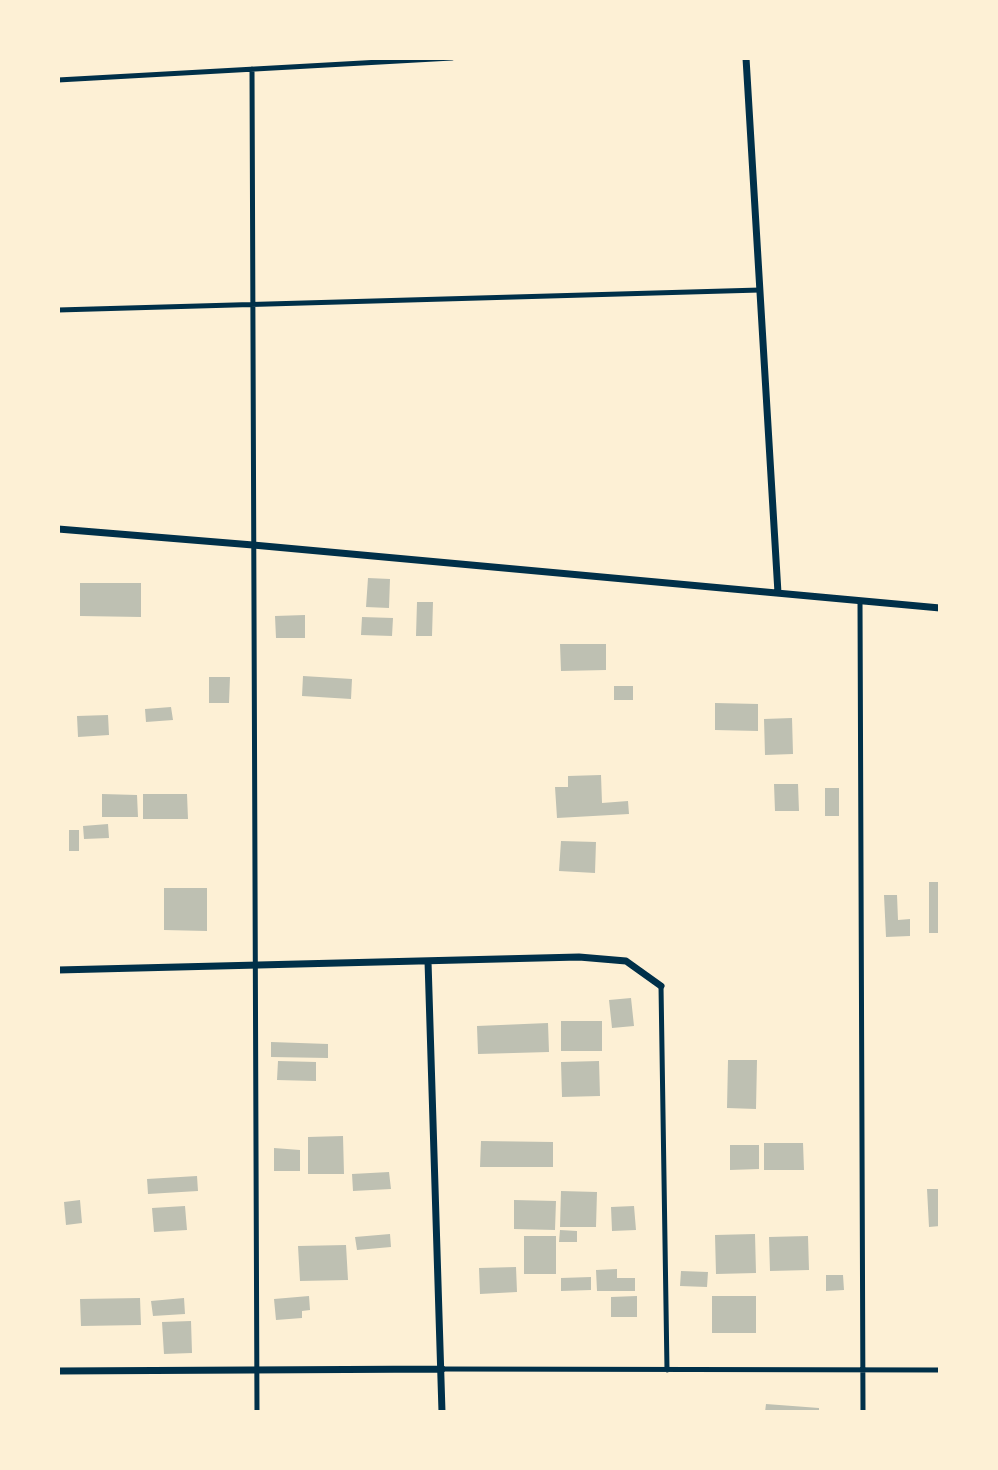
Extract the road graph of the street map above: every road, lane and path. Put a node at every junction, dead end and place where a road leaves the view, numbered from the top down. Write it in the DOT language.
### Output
graph roads {
  1 [pos="452,58"];
  2 [pos="746,58"];
  3 [pos="252,69"];
  4 [pos="58,80"];
  5 [pos="760,290"];
  6 [pos="253,304"];
  7 [pos="58,310"];
  8 [pos="58,529"];
  9 [pos="253,545"];
  10 [pos="778,593"];
  11 [pos="860,601"];
  12 [pos="940,608"];
  13 [pos="428,961"];
  14 [pos="255,965"];
  15 [pos="58,971"];
  16 [pos="661,986"];
  17 [pos="442,1369"];
  18 [pos="257,1370"];
  19 [pos="667,1370"];
  20 [pos="863,1370"];
  21 [pos="940,1370"];
  22 [pos="58,1371"];
  23 [pos="257,1412"];
  24 [pos="442,1412"];
  25 [pos="863,1412"];
  1 -- 3 [label="lane"];
  2 -- 5 [label="street"];
  3 -- 4 [label="lane"];
  3 -- 6 [label="lane"];
  5 -- 6 [label="lane"];
  5 -- 10 [label="street"];
  6 -- 7 [label="lane"];
  6 -- 9 [label="lane"];
  8 -- 9 [label="street"];
  9 -- 10 [label="street"];
  9 -- 14 [label="lane"];
  10 -- 11 [label="street"];
  11 -- 12 [label="street"];
  11 -- 20 [label="lane"];
  13 -- 14 [label="street"];
  13 -- 16 [label="street"];
  13 -- 17 [label="street"];
  14 -- 15 [label="street"];
  14 -- 18 [label="lane"];
  16 -- 19 [label="lane"];
  17 -- 18 [label="street"];
  17 -- 19 [label="lane"];
  17 -- 24 [label="street"];
  18 -- 22 [label="street"];
  18 -- 23 [label="lane"];
  19 -- 20 [label="lane"];
  20 -- 21 [label="lane"];
  20 -- 25 [label="lane"];
}
